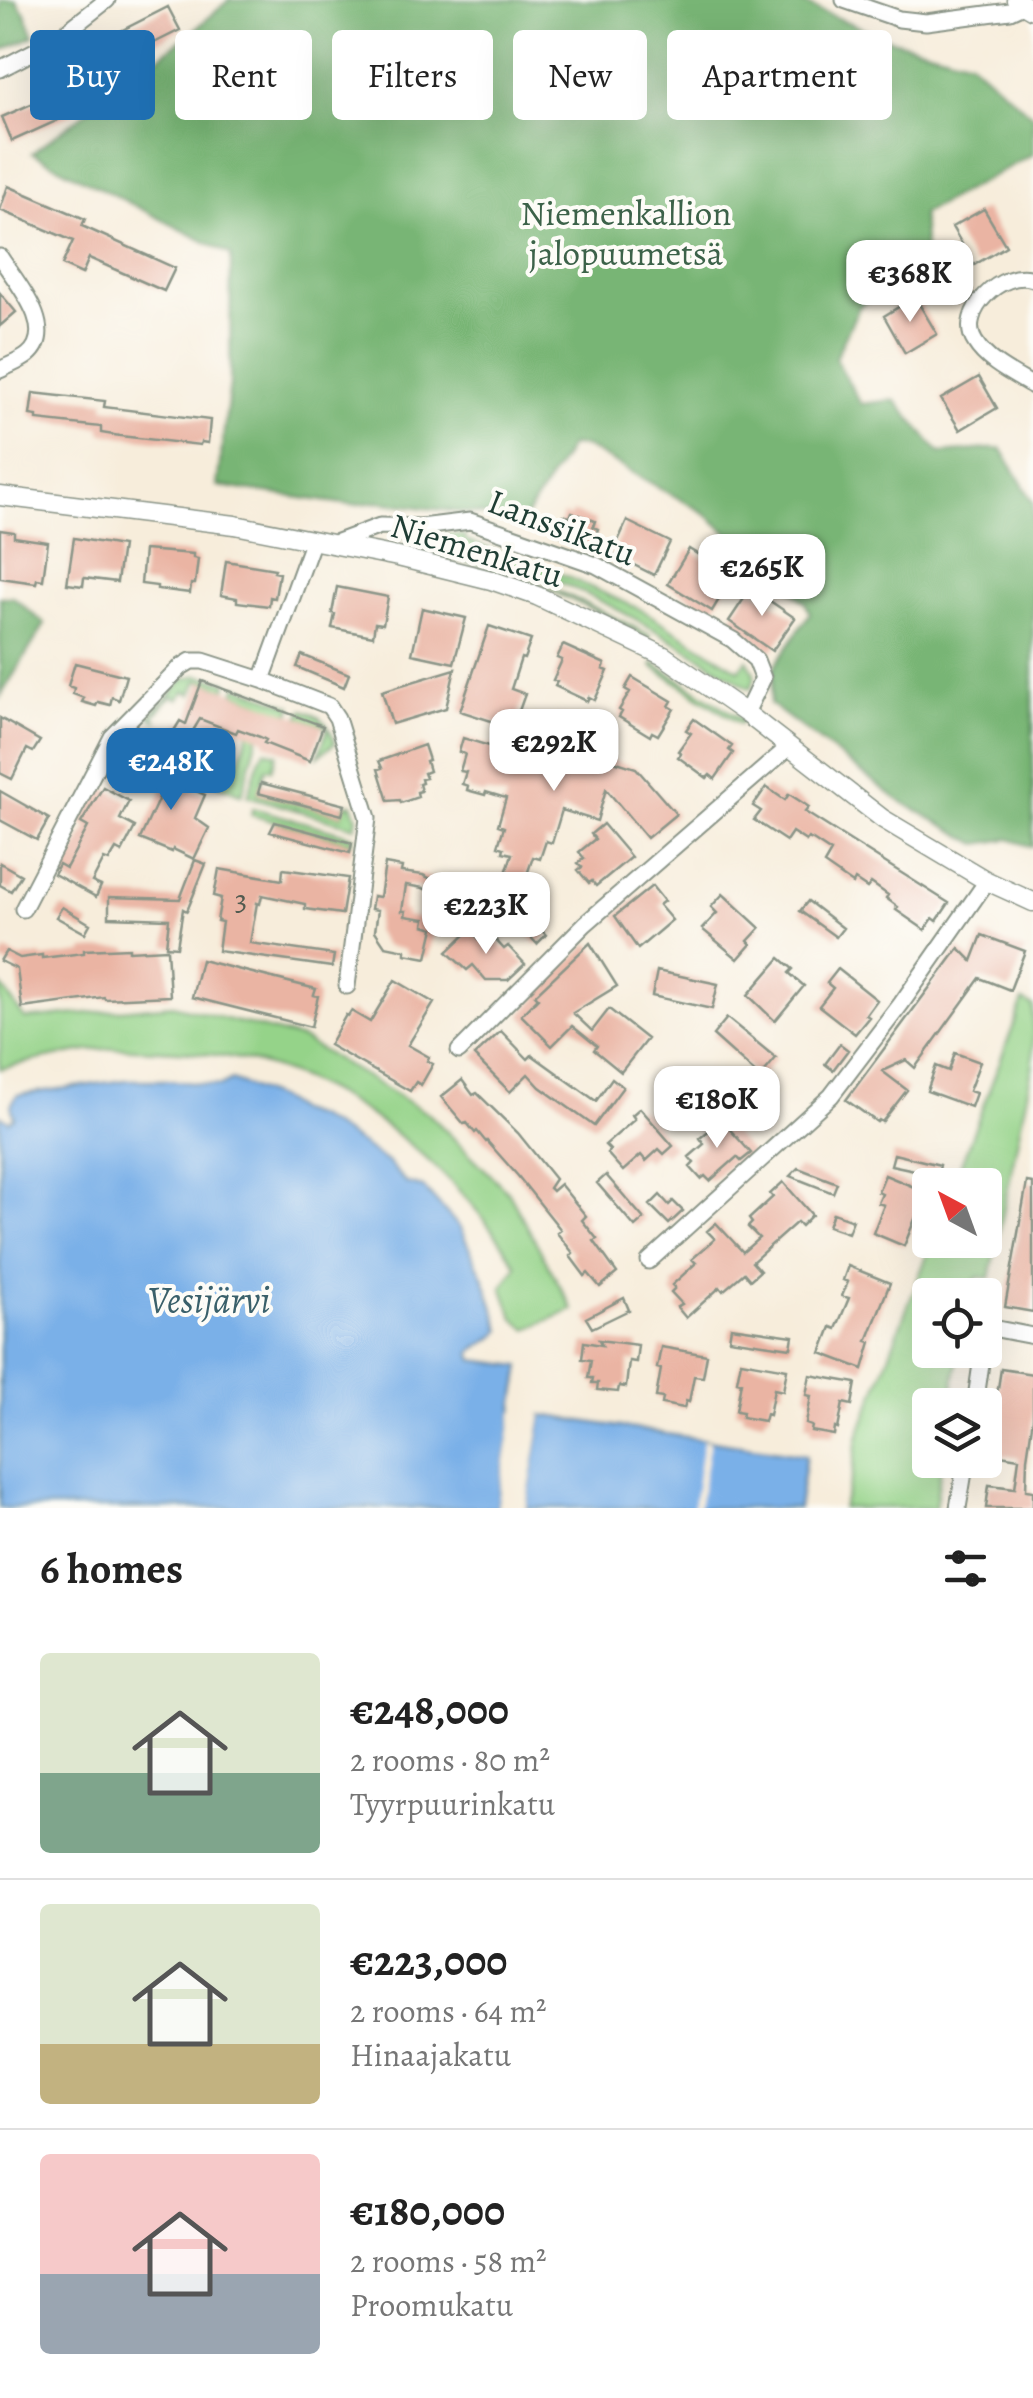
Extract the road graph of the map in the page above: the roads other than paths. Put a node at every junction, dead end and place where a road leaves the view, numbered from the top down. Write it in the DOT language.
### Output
graph roads {
  1 [pos="106,0"];
  2 [pos="844,0"];
  3 [pos="1024,5"];
  4 [pos="0,68"];
  5 [pos="0,257"];
  6 [pos="1033,279"];
  7 [pos="0,370"];
  8 [pos="1033,386"];
  9 [pos="2,492"];
  10 [pos="322,542"];
  11 [pos="262,680"];
  12 [pos="746,713"];
  13 [pos="789,747"];
  14 [pos="987,881"];
  15 [pos="1033,902"];
  16 [pos="23,909"];
  17 [pos="347,986"];
  18 [pos="459,1051"];
  19 [pos="649,1261"];
  20 [pos="1002,1334"];
  21 [pos="1033,1336"];
  22 [pos="963,1478"];
  23 [pos="958,1508"];
  1 -- 4 [label="street"];
  2 -- 3 [label="street"];
  5 -- 7 [label="street"];
  6 -- 8 [label="street"];
  9 -- 10 [label="street, Niemenkatu"];
  10 -- 11 [label="street"];
  10 -- 12 [label="street, Niemenkatu"];
  10 -- 12 [label="street, Lanssikatu"];
  11 -- 16 [label="street"];
  11 -- 17 [label="street"];
  12 -- 13 [label="street, Niemenkatu"];
  13 -- 14 [label="street, Niemenkatu"];
  13 -- 18 [label="street"];
  14 -- 15 [label="street, Niemenkatu"];
  14 -- 19 [label="street"];
  20 -- 21 [label="street"];
  22 -- 23 [label="street"];
}
